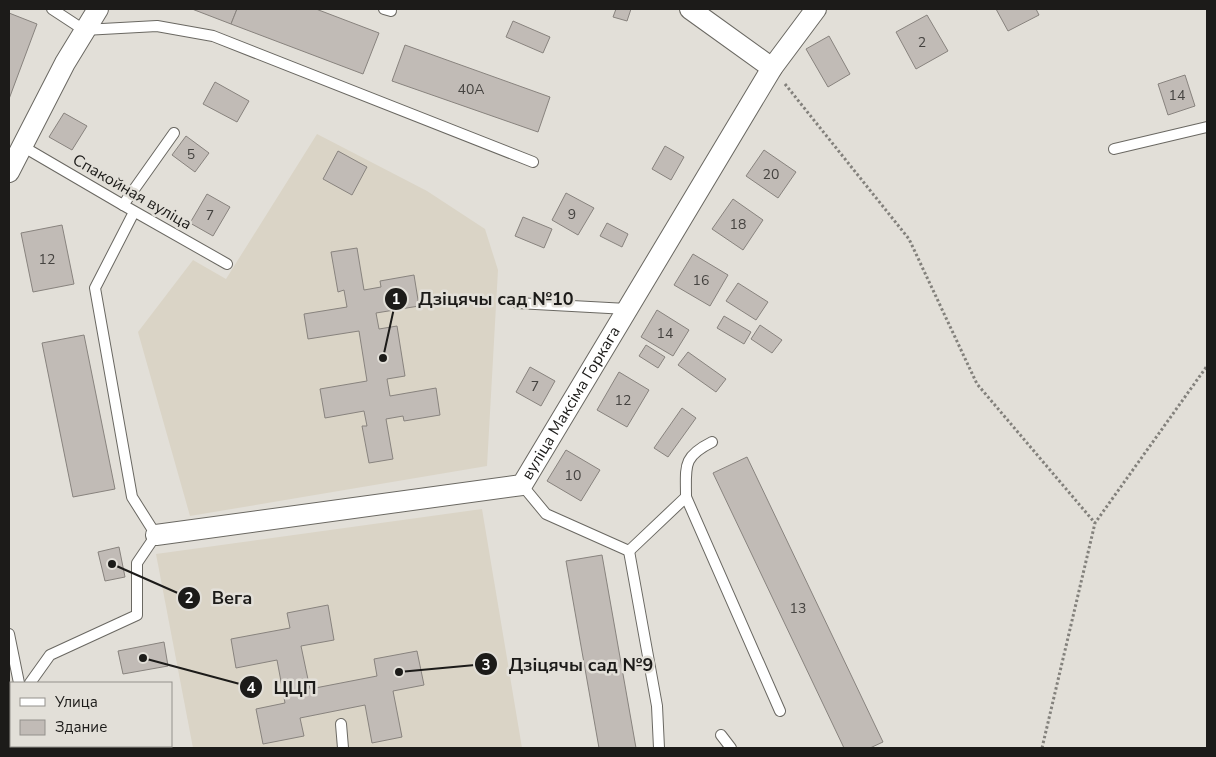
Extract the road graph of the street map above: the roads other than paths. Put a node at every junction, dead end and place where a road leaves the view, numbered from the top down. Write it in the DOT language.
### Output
graph roads {
  1 [pos="52,9"];
  2 [pos="98,9"];
  3 [pos="690,9"];
  4 [pos="817,9"];
  5 [pos="84,30"];
  6 [pos="772,68"];
  7 [pos="1207,127"];
  8 [pos="174,133"];
  9 [pos="22,146"];
  10 [pos="1114,149"];
  11 [pos="533,162"];
  12 [pos="9,172"];
  13 [pos="122,205"];
  14 [pos="134,212"];
  15 [pos="227,264"];
  16 [pos="517,303"];
  17 [pos="628,309"];
  18 [pos="712,442"];
  19 [pos="522,485"];
  20 [pos="686,497"];
  21 [pos="156,535"];
  22 [pos="628,551"];
  23 [pos="9,634"];
  24 [pos="19,682"];
  25 [pos="31,682"];
  26 [pos="780,711"];
  27 [pos="341,724"];
  28 [pos="721,735"];
  29 [pos="343,748"];
  30 [pos="659,748"];
  31 [pos="731,748"];
  1 -- 5 [label="lane"];
  2 -- 5 [label="street"];
  3 -- 6 [label="street"];
  4 -- 6 [label="street, вуліца Максіма Горкага"];
  5 -- 9 [label="street"];
  5 -- 11 [label="lane"];
  6 -- 17 [label="street, вуліца Максіма Горкага"];
  7 -- 10 [label="lane"];
  8 -- 13 [label="lane"];
  9 -- 12 [label="street"];
  9 -- 13 [label="lane, Спакойная вуліца"];
  13 -- 14 [label="lane, Спакойная вуліца"];
  14 -- 15 [label="lane, Спакойная вуліца"];
  14 -- 21 [label="lane"];
  16 -- 17 [label="lane"];
  17 -- 19 [label="street, вуліца Максіма Горкага"];
  18 -- 20 [label="lane"];
  19 -- 21 [label="street, вуліца Максіма Горкага"];
  19 -- 22 [label="lane"];
  20 -- 22 [label="lane"];
  20 -- 26 [label="lane"];
  21 -- 25 [label="lane"];
  22 -- 30 [label="lane"];
  23 -- 24 [label="lane"];
  27 -- 29 [label="lane"];
  28 -- 31 [label="lane"];
}
